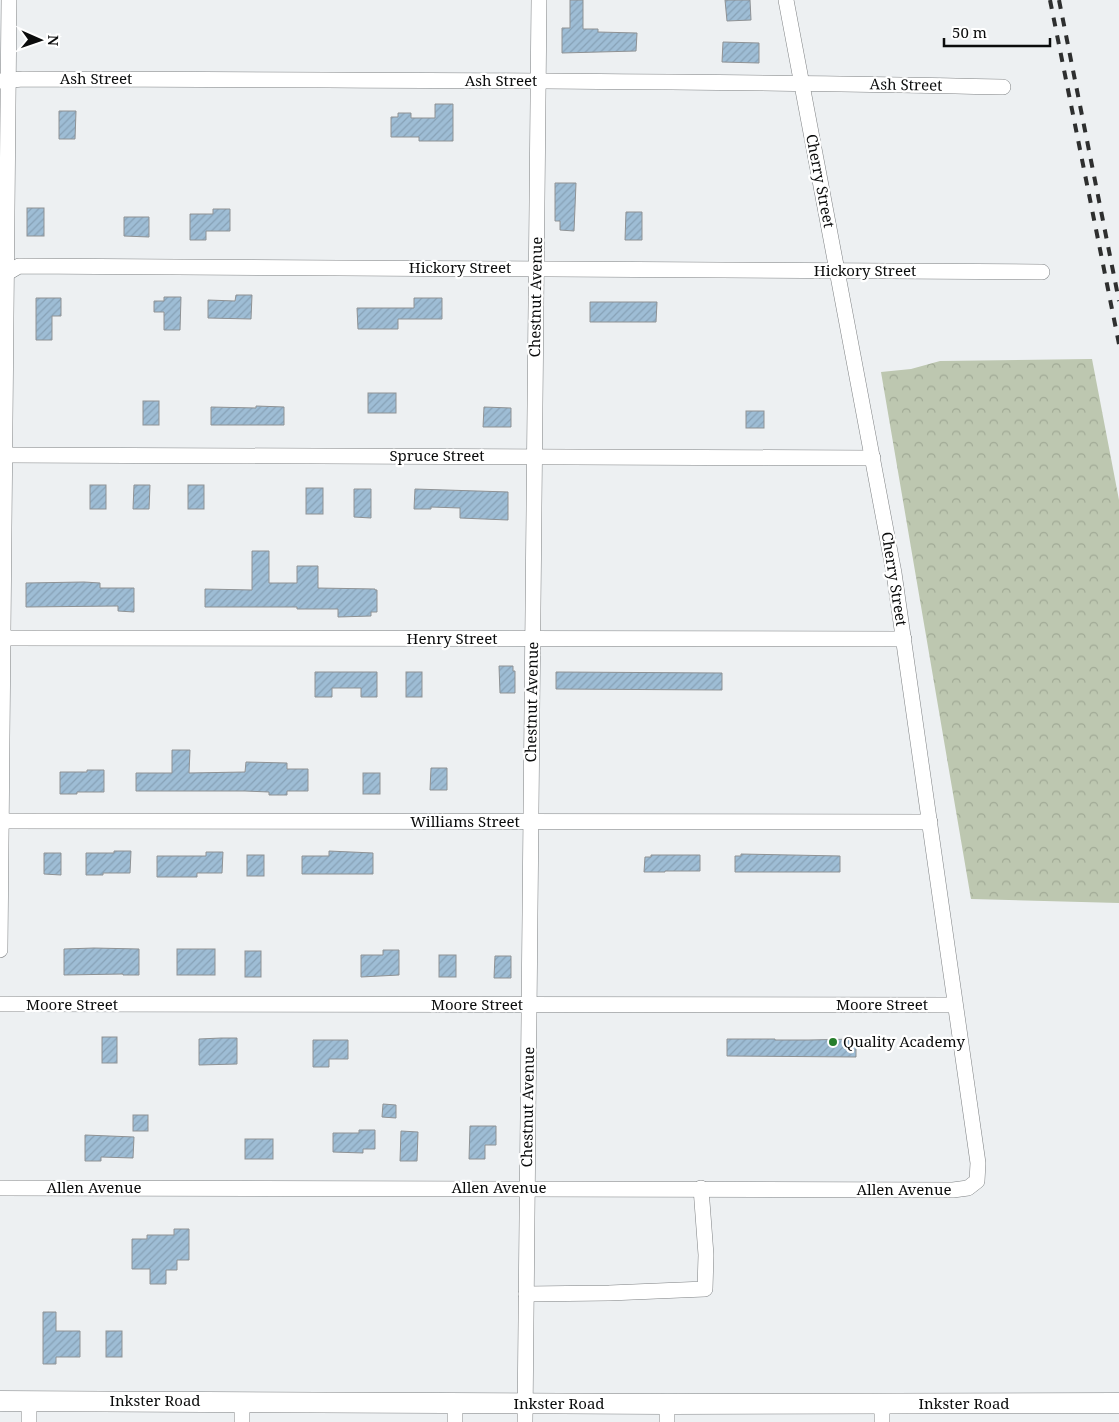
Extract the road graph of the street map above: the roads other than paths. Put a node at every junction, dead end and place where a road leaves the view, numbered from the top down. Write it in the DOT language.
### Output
graph roads {
  1 [pos="9,0"];
  2 [pos="539,0"];
  3 [pos="786,0"];
  4 [pos="4,80"];
  5 [pos="538,81"];
  6 [pos="801,83"];
  7 [pos="1003,87"];
  8 [pos="536,269"];
  9 [pos="837,270"];
  10 [pos="1042,272"];
  11 [pos="4,273"];
  12 [pos="2,455"];
  13 [pos="534,456"];
  14 [pos="873,458"];
  15 [pos="2,638"];
  16 [pos="533,639"];
  17 [pos="904,639"];
  18 [pos="1,821"];
  19 [pos="530,822"];
  20 [pos="930,822"];
  21 [pos="0,950"];
  22 [pos="0,1004"];
  23 [pos="529,1005"];
  24 [pos="955,1005"];
  25 [pos="978,1163"];
  26 [pos="0,1188"];
  27 [pos="527,1188"];
  28 [pos="701,1188"];
  29 [pos="526,1294"];
  30 [pos="29,1400"];
  31 [pos="0,1401"];
  32 [pos="242,1401"];
  33 [pos="1119,1403"];
  34 [pos="455,1412"];
  35 [pos="524,1413"];
  36 [pos="667,1413"];
  37 [pos="882,1413"];
  38 [pos="29,1422"];
  39 [pos="242,1422"];
  1 -- 4 [label="street"];
  2 -- 5 [label="street, Chestnut Avenue"];
  3 -- 6 [label="street, Cherry Street"];
  4 -- 5 [label="street, Ash Street"];
  4 -- 11 [label="street"];
  5 -- 6 [label="street, Ash Street"];
  5 -- 8 [label="street, Chestnut Avenue"];
  6 -- 7 [label="street, Ash Street"];
  6 -- 9 [label="street, Cherry Street"];
  8 -- 9 [label="street, Hickory Street"];
  8 -- 11 [label="street, Hickory Street"];
  8 -- 13 [label="street, Chestnut Avenue"];
  9 -- 10 [label="street, Hickory Street"];
  9 -- 14 [label="street, Cherry Street"];
  11 -- 12 [label="street"];
  12 -- 13 [label="street, Spruce Street"];
  12 -- 15 [label="street"];
  13 -- 14 [label="street, Spruce Street"];
  13 -- 16 [label="street, Chestnut Avenue"];
  14 -- 17 [label="street, Cherry Street"];
  15 -- 16 [label="street, Henry Street"];
  15 -- 18 [label="street"];
  16 -- 17 [label="street, Henry Street"];
  16 -- 19 [label="street, Chestnut Avenue"];
  17 -- 20 [label="street, Cherry Street"];
  18 -- 19 [label="street, Williams Street"];
  18 -- 21 [label="street"];
  19 -- 20 [label="street, Williams Street"];
  19 -- 23 [label="street, Chestnut Avenue"];
  20 -- 24 [label="street, Cherry Street"];
  22 -- 23 [label="street, Moore Street"];
  23 -- 24 [label="street, Moore Street"];
  23 -- 27 [label="street, Chestnut Avenue"];
  24 -- 25 [label="street, Cherry Street"];
  25 -- 28 [label="street, Allen Avenue"];
  26 -- 27 [label="street, Allen Avenue"];
  27 -- 28 [label="street, Allen Avenue"];
  27 -- 29 [label="street, Chestnut Avenue"];
  28 -- 29 [label="street"];
  29 -- 35 [label="street, Chestnut Avenue"];
  30 -- 31 [label="main road, Inkster Road"];
  30 -- 32 [label="main road, Inkster Road"];
  30 -- 38 [label="street"];
  32 -- 34 [label="main road, Inkster Road"];
  32 -- 39 [label="street"];
  33 -- 37 [label="main road, Inkster Road"];
  34 -- 35 [label="main road, Inkster Road"];
  35 -- 36 [label="main road, Inkster Road"];
  36 -- 37 [label="main road, Inkster Road"];
}
